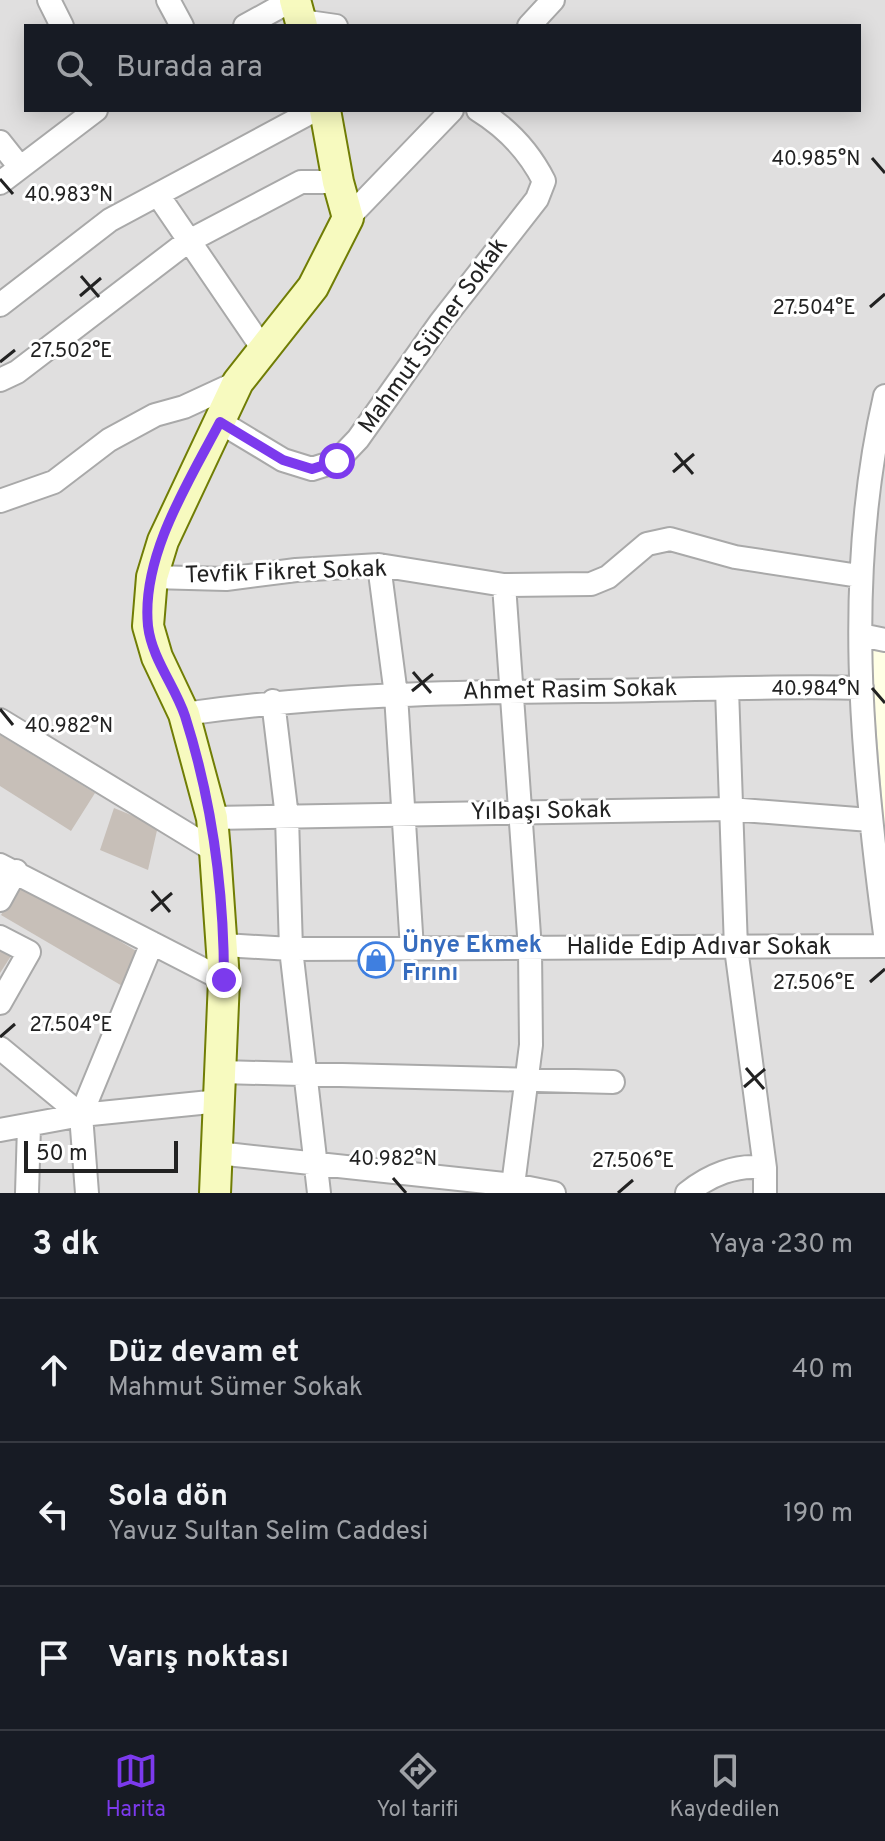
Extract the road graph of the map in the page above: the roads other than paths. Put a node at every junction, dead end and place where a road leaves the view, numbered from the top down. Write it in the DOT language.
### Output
graph roads {
  1 [pos="49,0"];
  2 [pos="168,0"];
  3 [pos="553,0"];
  4 [pos="298,12"];
  5 [pos="61,24"];
  6 [pos="181,24"];
  7 [pos="253,24"];
  8 [pos="331,24"];
  9 [pos="531,24"];
  10 [pos="93,112"];
  11 [pos="311,112"];
  12 [pos="325,112"];
  13 [pos="450,112"];
  14 [pos="481,112"];
  15 [pos="0,142"];
  16 [pos="19,166"];
  17 [pos="338,182"];
  18 [pos="0,183"];
  19 [pos="158,195"];
  20 [pos="348,218"];
  21 [pos="187,242"];
  22 [pos="0,305"];
  23 [pos="263,349"];
  24 [pos="0,380"];
  25 [pos="238,382"];
  26 [pos="885,396"];
  27 [pos="220,422"];
  28 [pos="878,461"];
  29 [pos="0,501"];
  30 [pos="379,565"];
  31 [pos="859,576"];
  32 [pos="152,577"];
  33 [pos="504,585"];
  34 [pos="861,635"];
  35 [pos="885,640"];
  36 [pos="862,688"];
  37 [pos="727,689"];
  38 [pos="510,690"];
  39 [pos="396,695"];
  40 [pos="273,701"];
  41 [pos="184,714"];
  42 [pos="0,720"];
  43 [pos="730,809"];
  44 [pos="518,813"];
  45 [pos="403,815"];
  46 [pos="287,817"];
  47 [pos="212,818"];
  48 [pos="870,820"];
  49 [pos="215,851"];
  50 [pos="8,868"];
  51 [pos="0,900"];
  52 [pos="885,934"];
  53 [pos="0,937"];
  54 [pos="152,943"];
  55 [pos="224,945"];
  56 [pos="885,946"];
  57 [pos="736,948"];
  58 [pos="291,949"];
  59 [pos="412,949"];
  60 [pos="530,949"];
  61 [pos="224,980"];
  62 [pos="0,1003"];
  63 [pos="0,1048"];
  64 [pos="305,1074"];
  65 [pos="527,1080"];
  66 [pos="613,1082"];
  67 [pos="220,1086"];
  68 [pos="81,1115"];
  69 [pos="29,1126"];
  70 [pos="0,1130"];
  71 [pos="217,1153"];
  72 [pos="315,1164"];
  73 [pos="769,1185"];
  74 [pos="513,1189"];
  75 [pos="27,1193"];
  76 [pos="87,1193"];
  77 [pos="215,1193"];
  78 [pos="319,1193"];
  79 [pos="554,1193"];
  80 [pos="687,1193"];
  1 -- 5 [label="street"];
  2 -- 6 [label="street"];
  3 -- 9 [label="street"];
  4 -- 7 [label="street"];
  4 -- 8 [label="street"];
  10 -- 16 [label="street"];
  11 -- 19 [label="street"];
  12 -- 17 [label="street"];
  13 -- 20 [label="street"];
  14 -- 27 [label="street, Mahmut Sümer Sokak"];
  15 -- 16 [label="street"];
  16 -- 18 [label="street"];
  17 -- 20 [label="street"];
  17 -- 21 [label="street"];
  19 -- 21 [label="street"];
  19 -- 22 [label="street"];
  20 -- 23 [label="street"];
  21 -- 23 [label="street"];
  21 -- 24 [label="street"];
  23 -- 25 [label="street"];
  25 -- 27 [label="street"];
  25 -- 29 [label="street"];
  26 -- 28 [label="street"];
  27 -- 32 [label="street"];
  28 -- 31 [label="street"];
  30 -- 32 [label="street, Tevfik Fikret Sokak"];
  30 -- 33 [label="street, Tevfik Fikret Sokak"];
  30 -- 39 [label="street"];
  31 -- 33 [label="street, Tevfik Fikret Sokak"];
  31 -- 34 [label="street"];
  32 -- 41 [label="street"];
  33 -- 38 [label="street"];
  34 -- 35 [label="street"];
  34 -- 36 [label="street"];
  36 -- 37 [label="street, Ahmet Rasim Sokak"];
  36 -- 48 [label="street"];
  37 -- 38 [label="street, Ahmet Rasim Sokak"];
  37 -- 43 [label="street"];
  38 -- 39 [label="street, Ahmet Rasim Sokak"];
  38 -- 44 [label="street"];
  39 -- 40 [label="street, Ahmet Rasim Sokak"];
  39 -- 45 [label="street"];
  40 -- 41 [label="street, Ahmet Rasim Sokak"];
  40 -- 46 [label="street"];
  41 -- 47 [label="street"];
  42 -- 49 [label="street"];
  43 -- 44 [label="street, Yılbaşı Sokak"];
  43 -- 48 [label="street, Yılbaşı Sokak"];
  43 -- 57 [label="street"];
  44 -- 45 [label="street, Yılbaşı Sokak"];
  44 -- 60 [label="street"];
  45 -- 46 [label="street, Yılbaşı Sokak"];
  45 -- 59 [label="street"];
  46 -- 47 [label="street, Yılbaşı Sokak"];
  46 -- 58 [label="street"];
  47 -- 49 [label="street"];
  48 -- 52 [label="street"];
  49 -- 55 [label="street"];
  50 -- 51 [label="street"];
  50 -- 54 [label="street"];
  53 -- 62 [label="street"];
  54 -- 61 [label="street"];
  54 -- 68 [label="street"];
  55 -- 58 [label="street, Halide Edip Adıvar Sokak"];
  55 -- 61 [label="street"];
  56 -- 57 [label="street, Halide Edip Adıvar Sokak"];
  57 -- 60 [label="street, Halide Edip Adıvar Sokak"];
  57 -- 73 [label="street"];
  58 -- 59 [label="street, Halide Edip Adıvar Sokak"];
  58 -- 64 [label="street"];
  59 -- 60 [label="street, Halide Edip Adıvar Sokak"];
  60 -- 65 [label="street"];
  61 -- 67 [label="street"];
  63 -- 68 [label="street"];
  64 -- 65 [label="street"];
  64 -- 67 [label="street"];
  64 -- 72 [label="street"];
  65 -- 66 [label="street"];
  65 -- 74 [label="street"];
  67 -- 68 [label="street"];
  67 -- 71 [label="street"];
  68 -- 69 [label="street"];
  68 -- 76 [label="street"];
  69 -- 70 [label="street"];
  69 -- 75 [label="street"];
  71 -- 72 [label="street"];
  71 -- 77 [label="street"];
  72 -- 74 [label="street"];
  72 -- 78 [label="street"];
  73 -- 80 [label="street"];
  74 -- 79 [label="street"];
}
